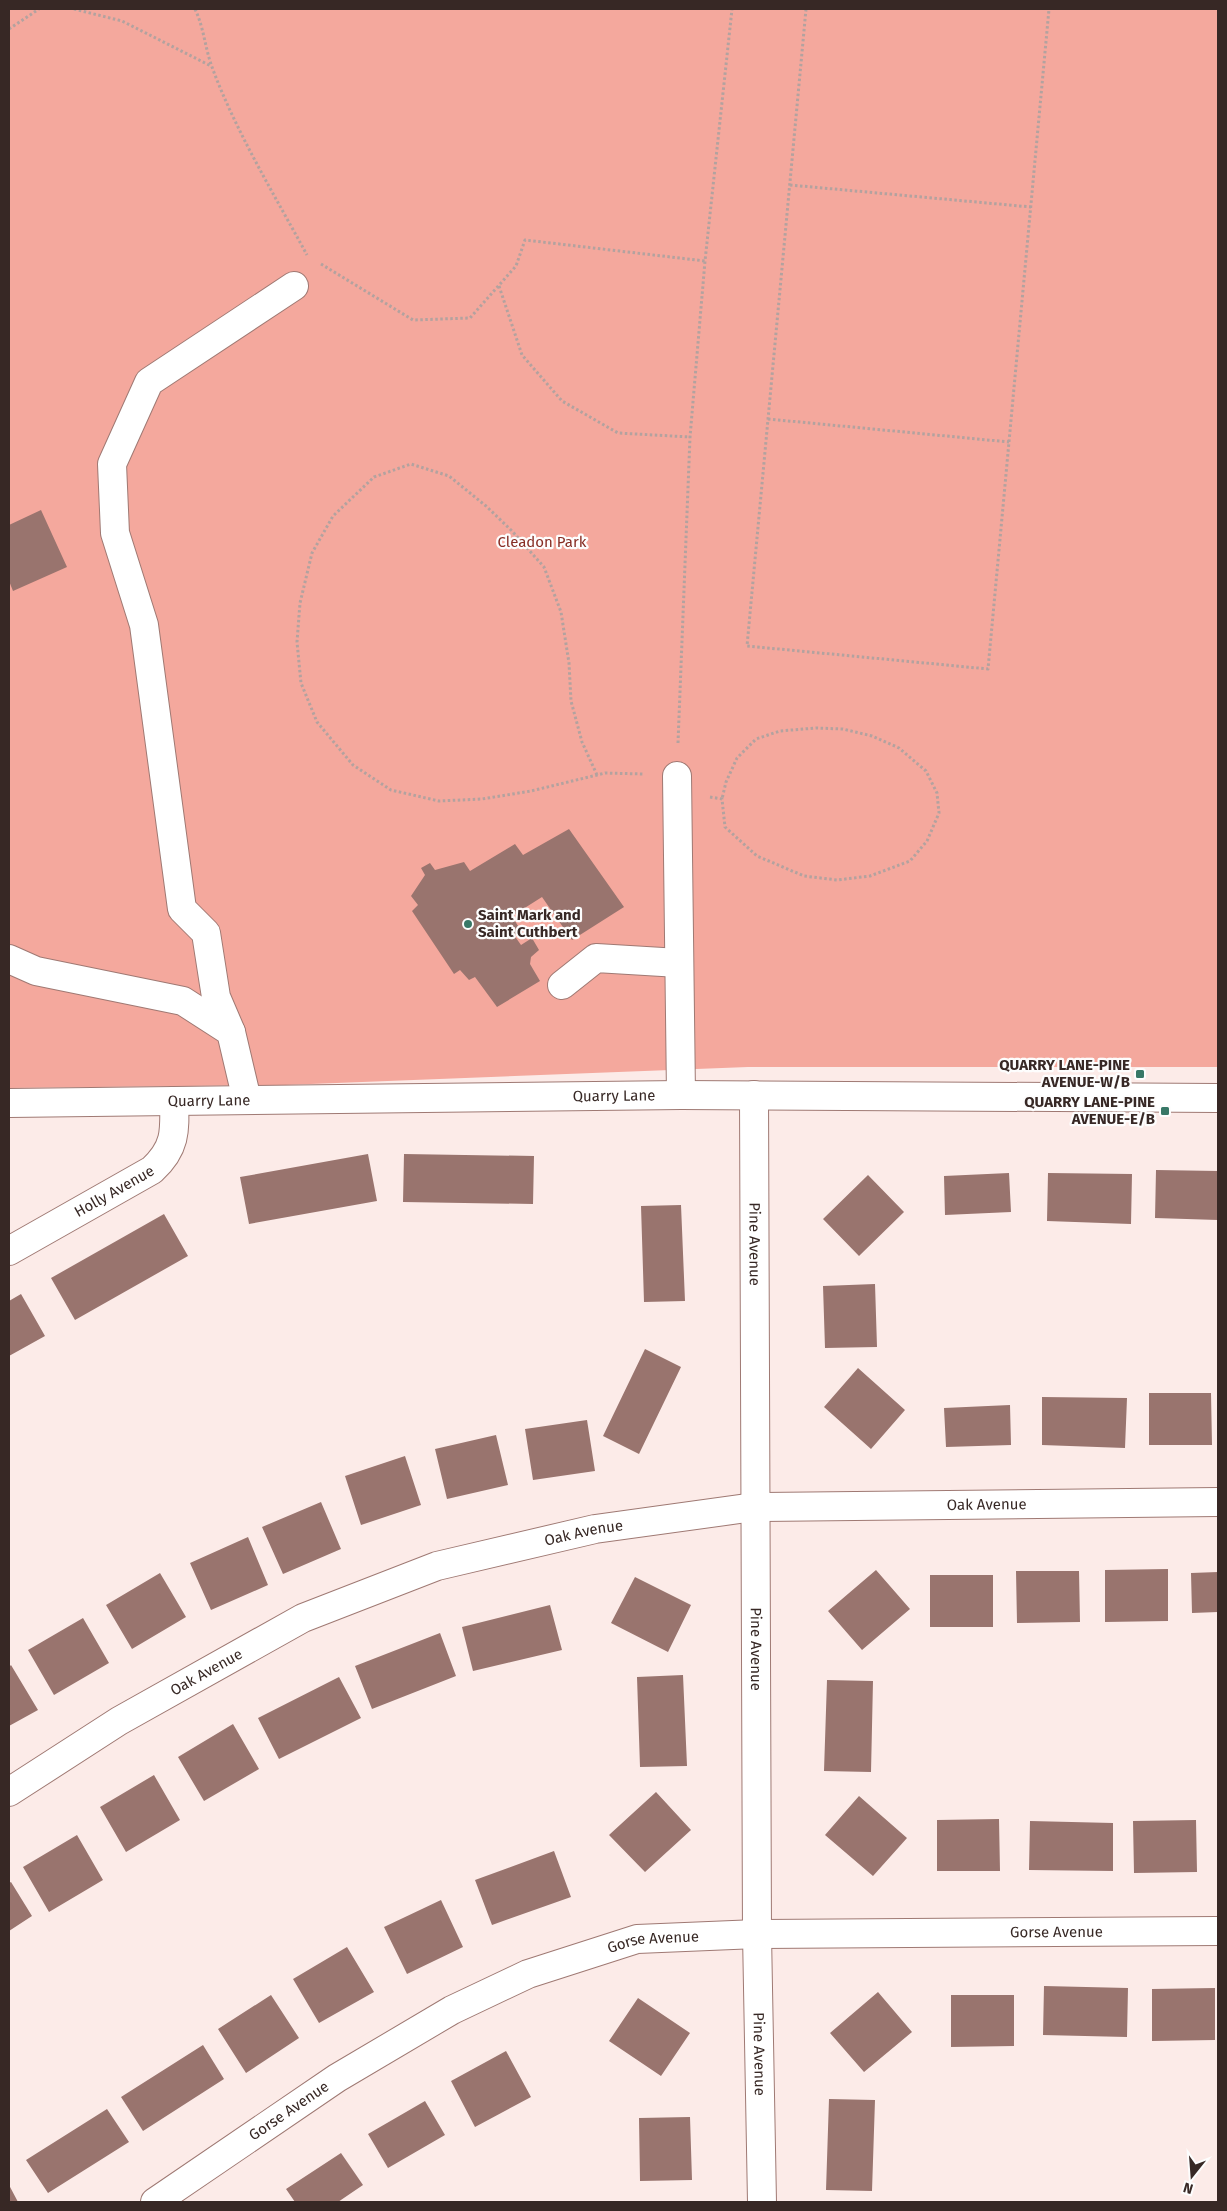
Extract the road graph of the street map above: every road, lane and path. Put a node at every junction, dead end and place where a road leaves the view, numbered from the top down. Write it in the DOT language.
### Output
graph roads {
  1 [pos="39,9"];
  2 [pos="74,9"];
  3 [pos="195,9"];
  4 [pos="732,9"];
  5 [pos="806,9"];
  6 [pos="1049,9"];
  7 [pos="9,29"];
  8 [pos="212,67"];
  9 [pos="790,184"];
  10 [pos="1031,207"];
  11 [pos="308,256"];
  12 [pos="316,261"];
  13 [pos="705,261"];
  14 [pos="498,285"];
  15 [pos="294,286"];
  16 [pos="768,419"];
  17 [pos="690,437"];
  18 [pos="1009,442"];
  19 [pos="597,775"];
  20 [pos="677,784"];
  21 [pos="722,799"];
  22 [pos="9,959"];
  23 [pos="679,964"];
  24 [pos="562,985"];
  25 [pos="230,1032"];
  26 [pos="681,1095"];
  27 [pos="754,1095"];
  28 [pos="1218,1098"];
  29 [pos="247,1100"];
  30 [pos="174,1101"];
  31 [pos="9,1103"];
  32 [pos="9,1250"];
  33 [pos="1218,1502"];
  34 [pos="754,1507"];
  35 [pos="9,1792"];
  36 [pos="1218,1931"];
  37 [pos="757,1934"];
  38 [pos="155,2202"];
  39 [pos="762,2202"];
  1 -- 7 [label="path"];
  2 -- 8 [label="path"];
  3 -- 8 [label="path"];
  4 -- 13 [label="path"];
  5 -- 9 [label="path"];
  6 -- 10 [label="path"];
  8 -- 11 [label="path"];
  9 -- 10 [label="path"];
  9 -- 16 [label="path"];
  10 -- 18 [label="path"];
  12 -- 14 [label="path"];
  13 -- 14 [label="path"];
  13 -- 17 [label="path"];
  14 -- 17 [label="path"];
  15 -- 25 [label="street"];
  16 -- 18 [label="path"];
  16 -- 18 [label="path"];
  17 -- 20 [label="path"];
  19 -- 19 [label="path"];
  19 -- 20 [label="path"];
  20 -- 21 [label="path"];
  20 -- 23 [label="street"];
  21 -- 21 [label="path"];
  22 -- 25 [label="street"];
  23 -- 24 [label="street"];
  23 -- 26 [label="street"];
  25 -- 29 [label="street"];
  26 -- 27 [label="street, Quarry Lane"];
  26 -- 29 [label="street, Quarry Lane"];
  27 -- 28 [label="street, Quarry Lane"];
  27 -- 34 [label="street, Pine Avenue"];
  29 -- 30 [label="street, Quarry Lane"];
  30 -- 31 [label="street, Quarry Lane"];
  30 -- 32 [label="street, Holly Avenue"];
  33 -- 34 [label="street, Oak Avenue"];
  34 -- 35 [label="street, Oak Avenue"];
  34 -- 37 [label="street, Pine Avenue"];
  36 -- 37 [label="street, Gorse Avenue"];
  37 -- 38 [label="street, Gorse Avenue"];
  37 -- 39 [label="street, Pine Avenue"];
}
